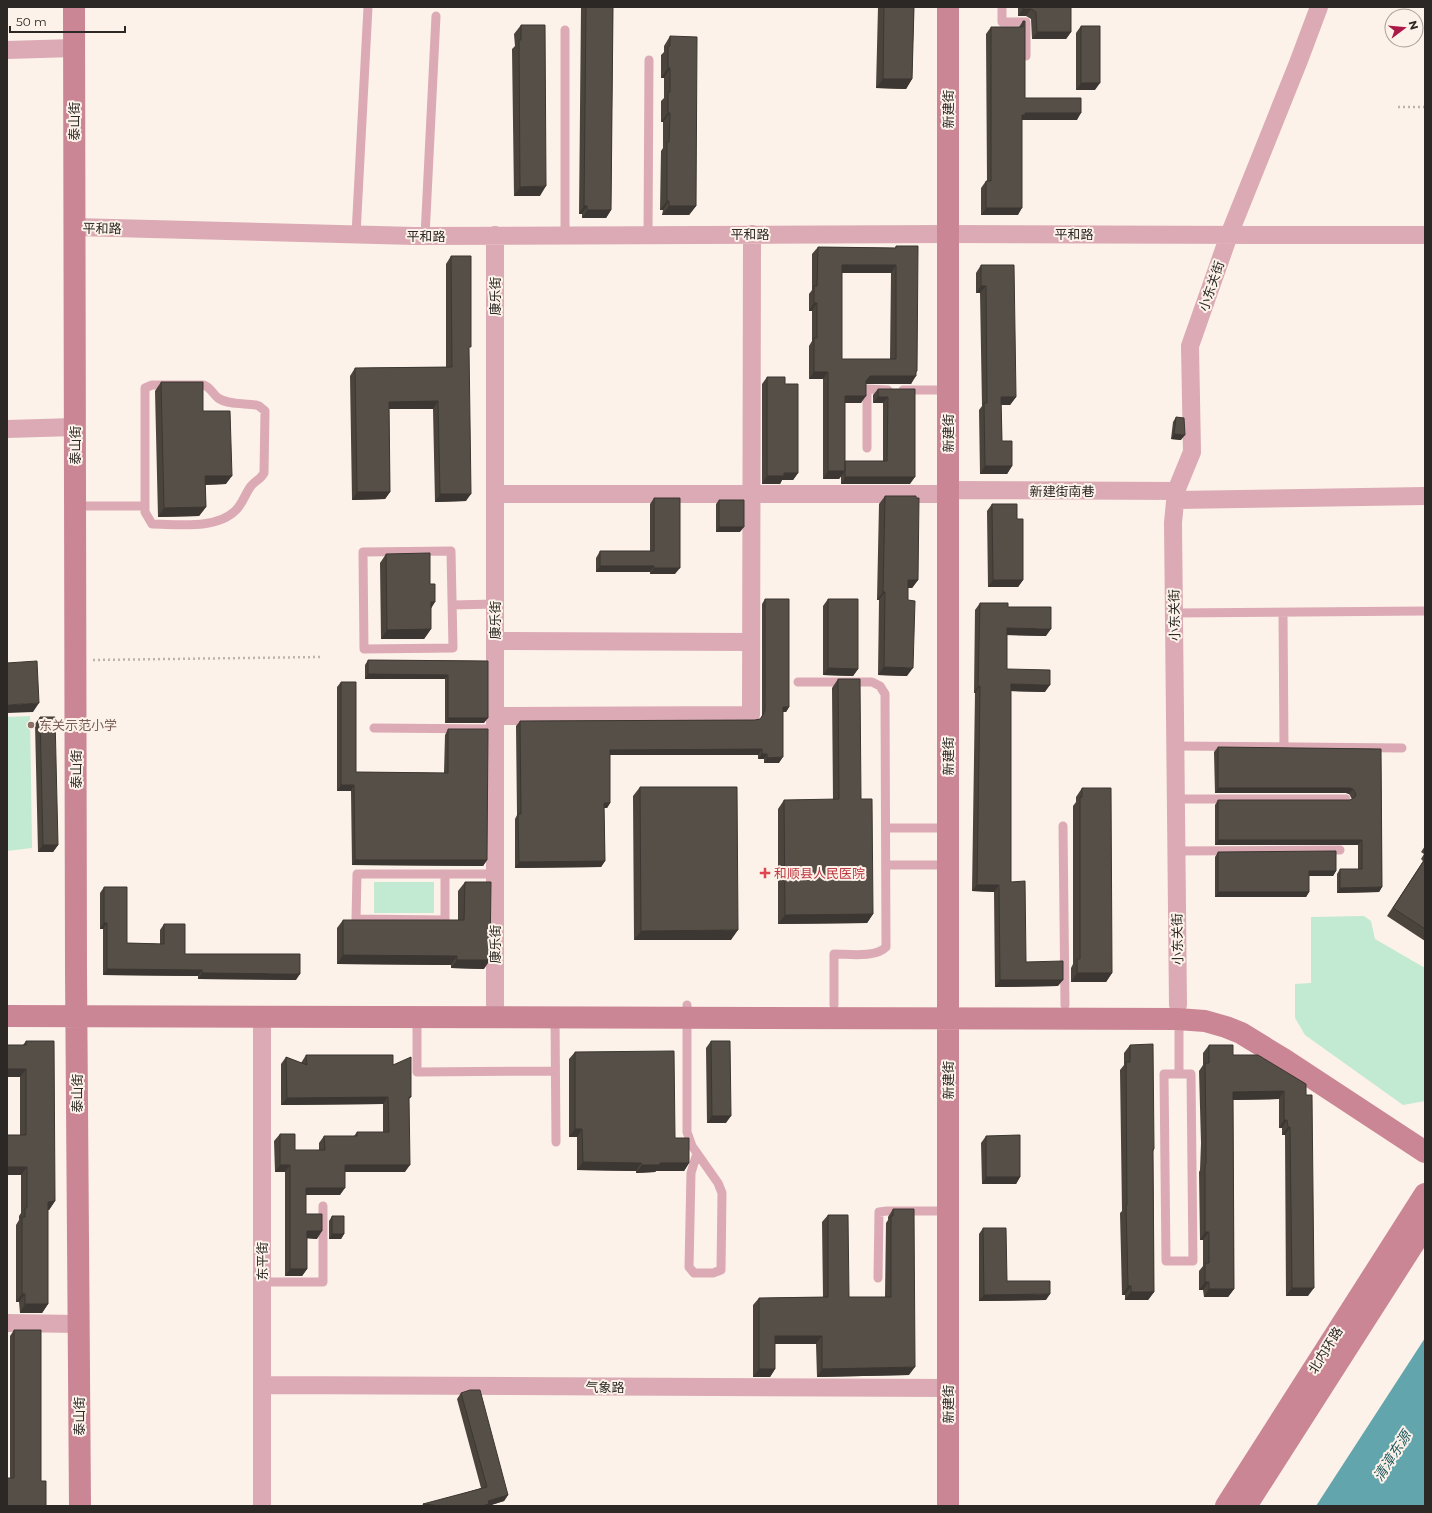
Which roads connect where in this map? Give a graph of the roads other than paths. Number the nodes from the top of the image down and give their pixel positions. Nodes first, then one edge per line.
1 (74, 7) edge
2 (368, 7) edge
3 (948, 7) edge
4 (1002, 7) edge
5 (1319, 7) edge
6 (436, 16) dead end
7 (565, 30) dead end
8 (74, 48) junction
9 (7, 50) edge
10 (1026, 56) edge
11 (649, 60) dead end
12 (75, 227) junction
13 (356, 234) junction
14 (752, 234) junction
15 (948, 234) junction
16 (565, 235) junction
17 (648, 235) junction
18 (1229, 235) junction
19 (1425, 235) edge
20 (425, 236) junction
21 (495, 236) junction
22 (948, 390) junction
23 (75, 427) junction
24 (7, 429) edge
25 (867, 448) dead end
26 (948, 492) junction
27 (495, 494) junction
28 (751, 494) junction
29 (1176, 496) junction
30 (1425, 496) edge
31 (75, 506) junction
32 (145, 506) junction
33 (495, 604) junction
34 (452, 605) junction
35 (1425, 611) edge
36 (1283, 612) junction
37 (1174, 613) junction
38 (495, 641) junction
39 (751, 642) junction
40 (798, 682) dead end
41 (495, 722) junction
42 (374, 728) dead end
43 (1175, 746) junction
44 (1284, 747) junction
45 (1402, 748) dead end
46 (1346, 799) edge
47 (1176, 800) junction
48 (1063, 826) dead end
49 (886, 828) junction
50 (948, 828) junction
51 (1176, 850) junction
52 (1340, 850) dead end
53 (886, 865) junction
54 (948, 865) junction
55 (445, 874) junction
56 (495, 874) junction
57 (7, 1004) edge
58 (495, 1004) junction
59 (834, 1005) junction
60 (1065, 1005) junction
61 (76, 1010) junction
62 (687, 1011) junction
63 (948, 1011) junction
64 (1179, 1012) junction
65 (7, 1016) edge
66 (262, 1017) junction
67 (417, 1017) junction
68 (554, 1017) junction
69 (555, 1071) junction
70 (1179, 1074) junction
71 (1425, 1136) edge
72 (556, 1142) dead end
73 (1425, 1152) edge
74 (697, 1153) junction
75 (1425, 1194) edge
76 (323, 1206) dead end
77 (948, 1211) junction
78 (1425, 1226) edge
79 (878, 1278) dead end
80 (262, 1282) junction
81 (7, 1323) edge
82 (79, 1324) junction
83 (262, 1385) junction
84 (948, 1388) junction
85 (80, 1506) edge
86 (262, 1506) edge
87 (948, 1506) edge
88 (1226, 1506) edge
89 (1246, 1506) edge

1 - 8 main road, 泰山街
2 - 13 lane
3 - 15 main road, 新建街
4 - 10 lane
5 - 18 street, 小东关街
6 - 20 lane
7 - 16 lane
8 - 9 street
8 - 12 main road, 泰山街
11 - 17 lane
12 - 13 street, 平和路
12 - 23 main road, 泰山街
13 - 20 street, 平和路
14 - 15 street, 平和路
14 - 17 street, 平和路
14 - 28 street
15 - 18 street, 平和路
15 - 22 main road, 新建街
16 - 17 street, 平和路
16 - 21 street, 平和路
18 - 19 street, 平和路
18 - 29 street, 小东关街
20 - 21 street, 平和路
21 - 27 street, 康乐街
22 - 25 lane
22 - 26 main road, 新建街
23 - 24 street
23 - 31 main road, 泰山街
26 - 28 street, 新建街南巷
26 - 29 street, 新建街南巷
26 - 50 main road, 新建街
27 - 28 street, 新建街南巷
27 - 33 street, 康乐街
28 - 39 street
29 - 30 street, 新建街南巷
29 - 37 street, 小东关街
31 - 32 lane
31 - 61 main road, 泰山街
32 - 32 lane
33 - 34 lane
33 - 38 street, 康乐街
34 - 34 lane
35 - 36 lane
36 - 37 lane
36 - 44 lane
37 - 43 street, 小东关街
38 - 39 street
38 - 41 street, 康乐街
39 - 41 street
40 - 49 lane
41 - 42 lane
41 - 56 street, 康乐街
43 - 44 lane
43 - 47 street, 小东关街
44 - 45 lane
46 - 47 lane
47 - 51 street, 小东关街
48 - 60 lane
49 - 50 lane
49 - 53 lane
50 - 54 main road, 新建街
51 - 52 lane
51 - 64 street, 小东关街
53 - 54 lane
53 - 59 lane
54 - 63 main road, 新建街
55 - 55 lane
55 - 56 lane
56 - 58 street, 康乐街
57 - 61 main road
58 - 61 main road
58 - 62 main road
59 - 62 main road
59 - 63 main road
60 - 63 main road
60 - 64 main road
61 - 65 main road
61 - 66 main road
61 - 82 main road, 泰山街
62 - 63 main road
62 - 68 main road
62 - 74 lane
63 - 64 main road
63 - 77 main road, 新建街
64 - 70 lane
64 - 71 main road
64 - 73 main road
66 - 67 main road
66 - 80 street, 东平街
67 - 68 main road
67 - 69 lane
68 - 69 lane
69 - 72 lane
70 - 70 lane
74 - 74 lane
75 - 88 main road, 北内环路
76 - 80 lane
77 - 79 lane
77 - 84 main road, 新建街
78 - 89 main road, 北内环路
80 - 83 street, 东平街
81 - 82 street
82 - 85 main road, 泰山街
83 - 84 street, 气象路
83 - 86 street, 东平街
84 - 87 main road, 新建街

